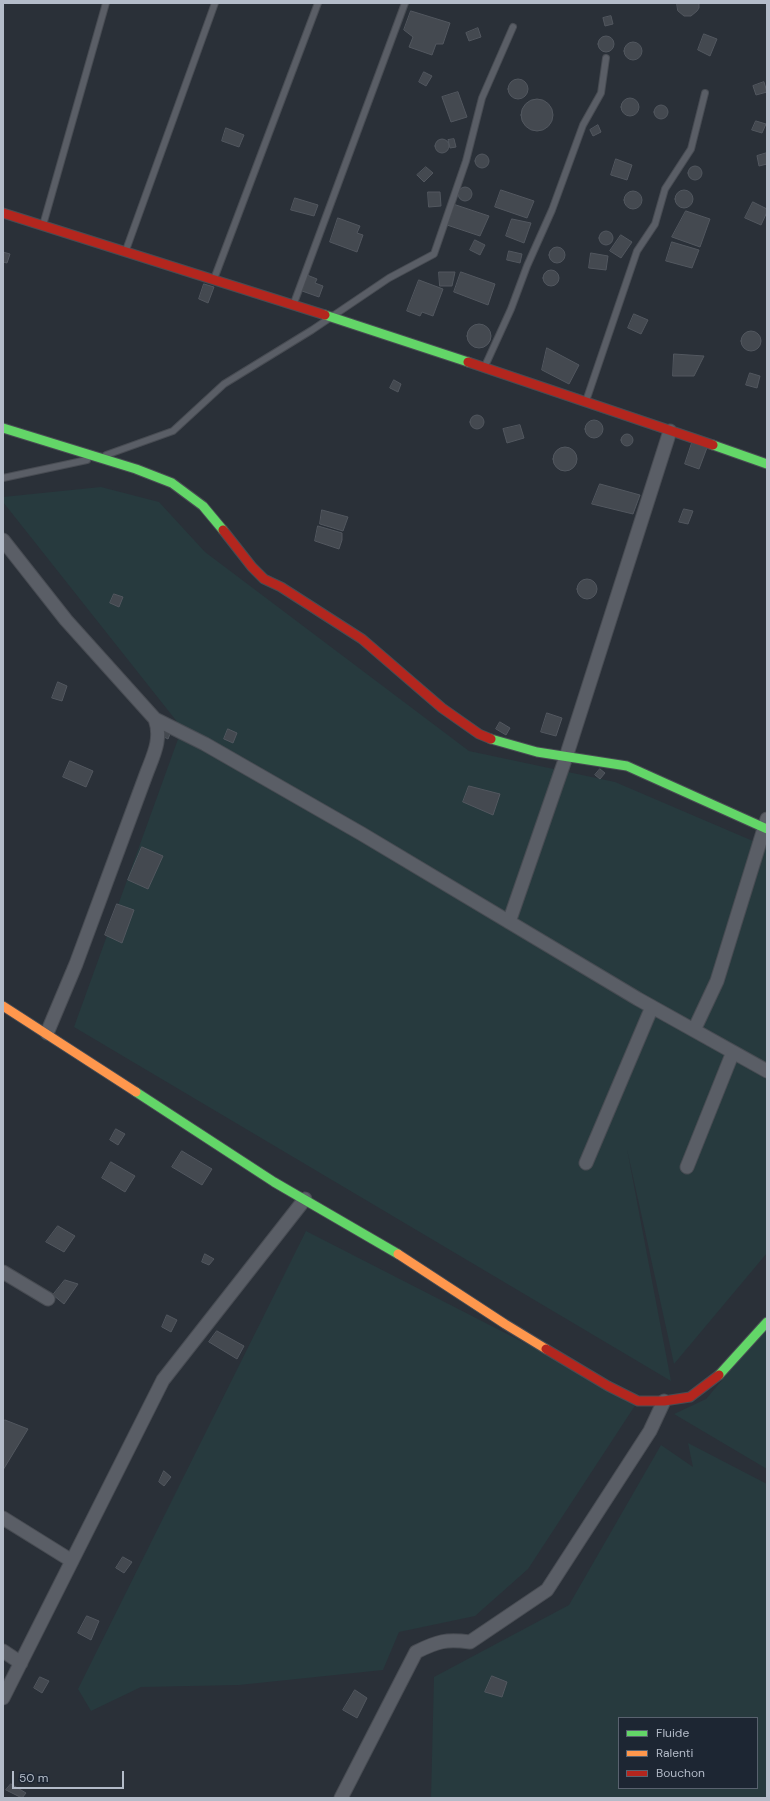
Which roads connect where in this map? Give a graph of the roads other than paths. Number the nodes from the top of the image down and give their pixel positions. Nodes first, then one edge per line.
1 (106, 3) edge
2 (214, 3) edge
3 (318, 3) edge
4 (405, 3) edge
5 (513, 27) dead end
6 (606, 58) dead end
7 (705, 93) dead end
8 (3, 213) edge
9 (43, 226) junction
10 (126, 252) junction
11 (213, 280) junction
12 (293, 305) junction
13 (331, 317) junction
14 (485, 368) junction
15 (586, 402) junction
16 (3, 428) edge
17 (670, 431) junction
18 (98, 457) junction
19 (767, 464) edge
20 (3, 478) edge
21 (3, 540) edge
22 (155, 719) junction
23 (566, 757) junction
24 (766, 825) edge
25 (509, 922) junction
26 (3, 1006) edge
27 (652, 1007) junction
28 (694, 1030) junction
29 (47, 1033) junction
30 (733, 1052) junction
31 (767, 1070) edge
32 (586, 1163) dead end
33 (687, 1167) dead end
34 (305, 1200) junction
35 (3, 1272) edge
36 (48, 1299) dead end
37 (767, 1322) edge
38 (664, 1401) junction
39 (3, 1518) edge
40 (72, 1561) junction
41 (3, 1651) edge
42 (21, 1663) junction
43 (3, 1698) edge
44 (341, 1798) edge

1 - 9 lane
2 - 10 lane
3 - 11 lane
4 - 12 lane
5 - 13 lane
6 - 14 lane
7 - 15 lane
8 - 9 street
9 - 10 street
10 - 11 street
11 - 12 street
12 - 13 street
13 - 14 street
13 - 18 lane
14 - 15 street
15 - 17 street
16 - 18 street
17 - 19 street
17 - 23 street
18 - 20 lane
18 - 23 street
21 - 22 street
22 - 25 street
22 - 29 street
23 - 24 street
23 - 25 street
24 - 28 street
25 - 27 street
26 - 29 street
27 - 28 street
27 - 32 street
28 - 30 street
29 - 34 street
30 - 31 street
30 - 33 street
34 - 38 street
34 - 40 street
35 - 36 street
37 - 38 street
38 - 44 street
39 - 40 street
40 - 42 street
41 - 42 street
42 - 43 street

